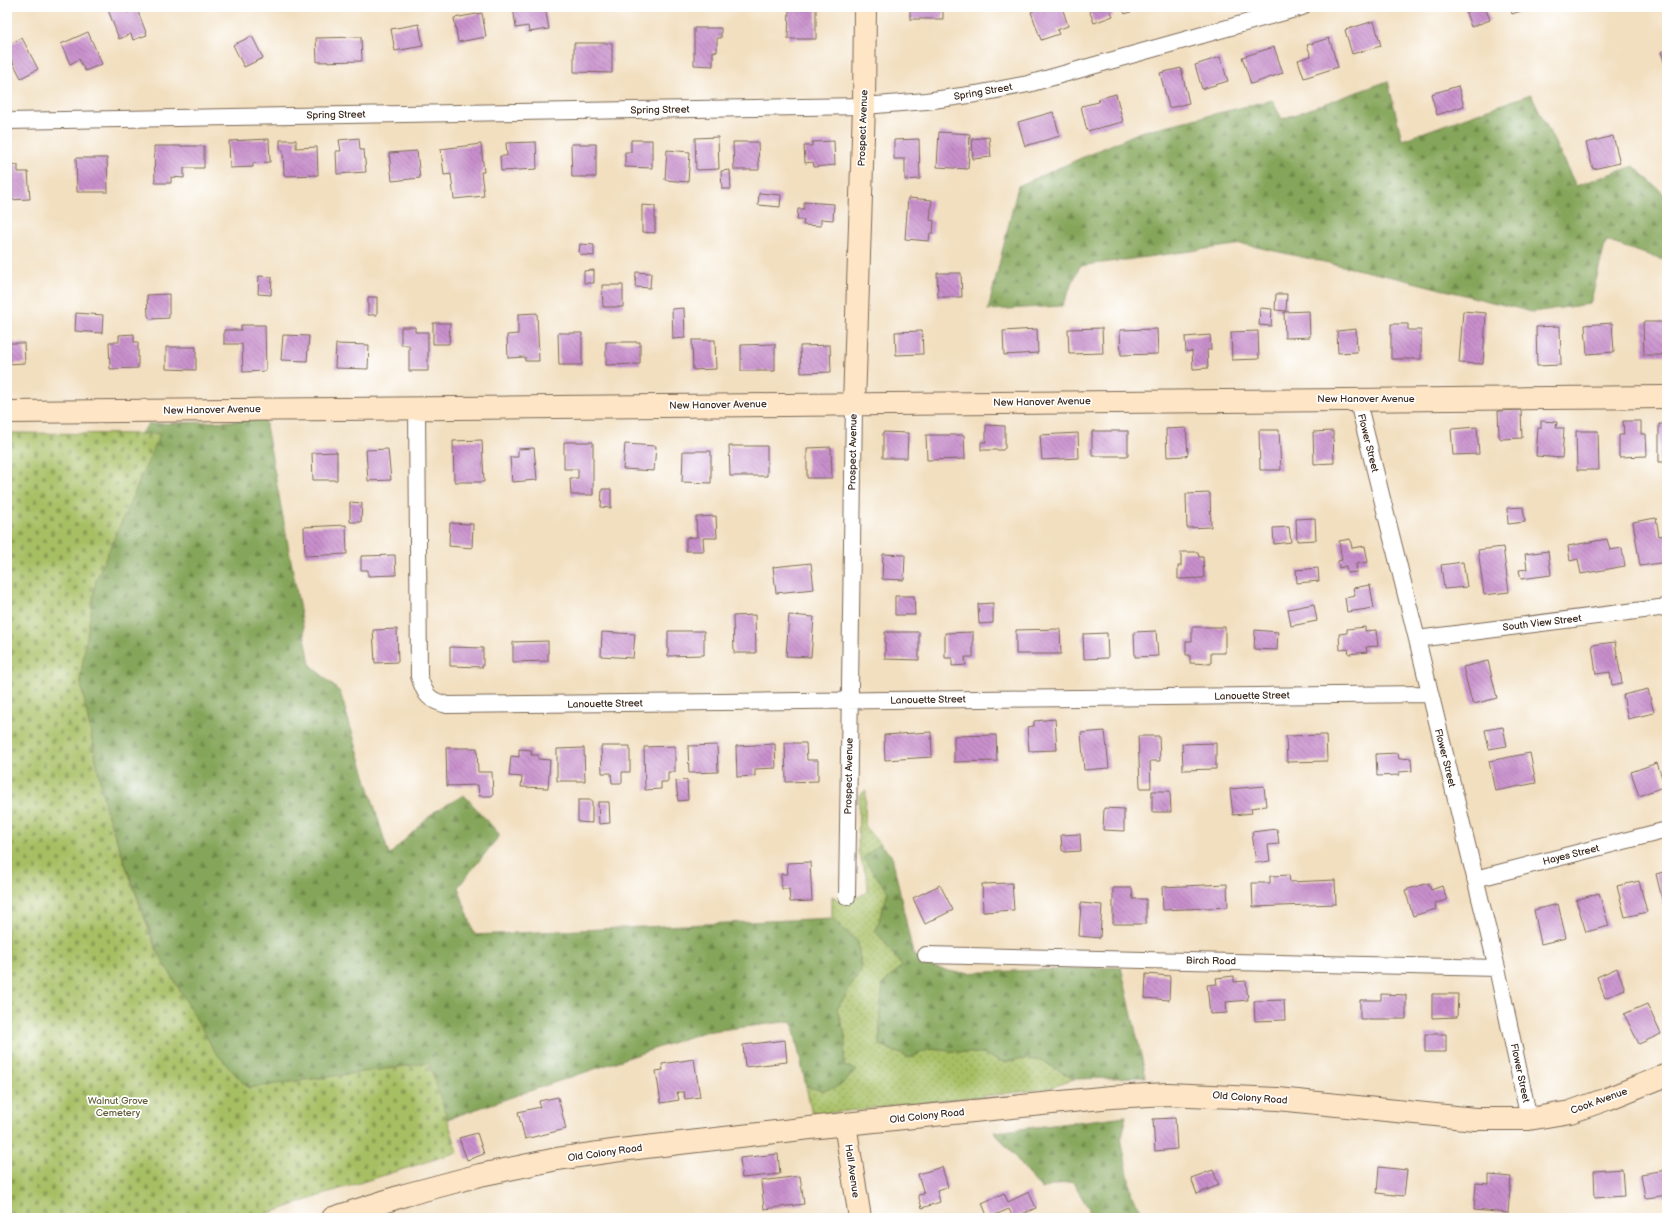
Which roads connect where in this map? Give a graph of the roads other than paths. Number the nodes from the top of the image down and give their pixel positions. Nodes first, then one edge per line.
1 (865, 7) edge
2 (1302, 7) edge
3 (864, 106) junction
4 (7, 121) edge
5 (1667, 396) edge
6 (1357, 398) junction
7 (854, 404) junction
8 (416, 408) junction
9 (7, 412) edge
10 (1667, 607) edge
11 (1417, 639) junction
12 (1430, 694) junction
13 (849, 701) junction
14 (1667, 830) edge
15 (1475, 879) junction
16 (847, 897) dead end
17 (926, 955) dead end
18 (1496, 968) junction
19 (1663, 1081) edge
20 (1529, 1119) junction
21 (845, 1124) junction
22 (333, 1218) edge
23 (860, 1218) edge

1 - 3 main road, Prospect Avenue
2 - 3 street, Spring Street
3 - 4 street, Spring Street
3 - 7 main road, Prospect Avenue
5 - 6 main road, New Hanover Avenue
6 - 7 main road, New Hanover Avenue
6 - 11 street, Flower Street
7 - 8 main road, New Hanover Avenue
7 - 13 street, Prospect Avenue
8 - 9 main road, New Hanover Avenue
8 - 13 street, Lanouette Street
10 - 11 street, South View Street
11 - 12 street, Flower Street
12 - 13 street, Lanouette Street
12 - 15 street, Flower Street
13 - 16 street, Prospect Avenue
14 - 15 street, Hayes Street
15 - 18 street, Flower Street
17 - 18 street, Birch Road
18 - 20 street, Flower Street
19 - 20 main road, Cook Avenue
20 - 21 main road, Old Colony Road
21 - 22 main road, Old Colony Road
21 - 23 main road, Hall Avenue

